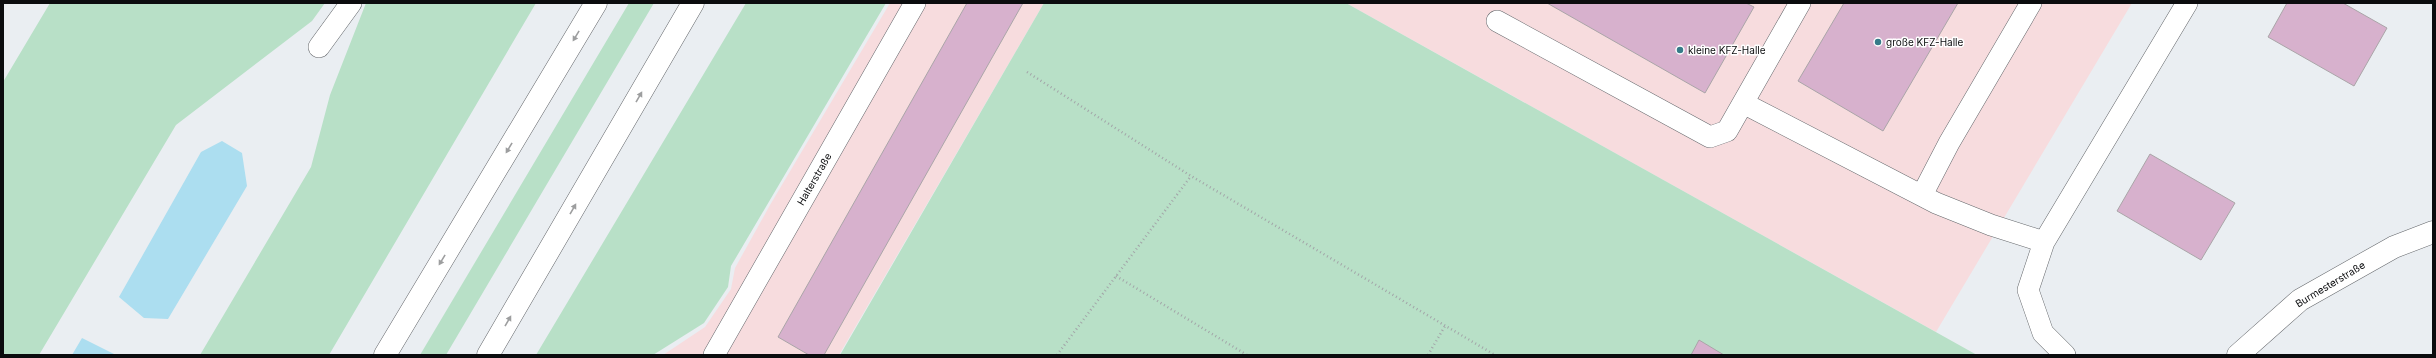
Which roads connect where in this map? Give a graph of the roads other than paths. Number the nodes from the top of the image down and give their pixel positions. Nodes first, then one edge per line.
1 (351, 3) edge
2 (596, 3) edge
3 (694, 3) edge
4 (915, 3) edge
5 (1800, 3) edge
6 (2031, 3) edge
7 (2187, 3) edge
8 (1497, 21) dead end
9 (319, 48) dead end
10 (1743, 103) junction
11 (1922, 195) junction
12 (2433, 232) edge
13 (2044, 242) junction
14 (385, 355) edge
15 (488, 355) edge
16 (714, 355) edge
17 (2065, 355) edge
18 (2238, 355) edge

1 - 9 lane
2 -> 14 main road
15 -> 3 main road
4 - 16 lane, Halterstraße
5 - 10 lane
6 - 11 lane
7 - 13 lane
8 - 10 lane
10 - 11 lane
11 - 13 lane
12 - 18 main road, Burmesterstraße
13 - 17 lane

